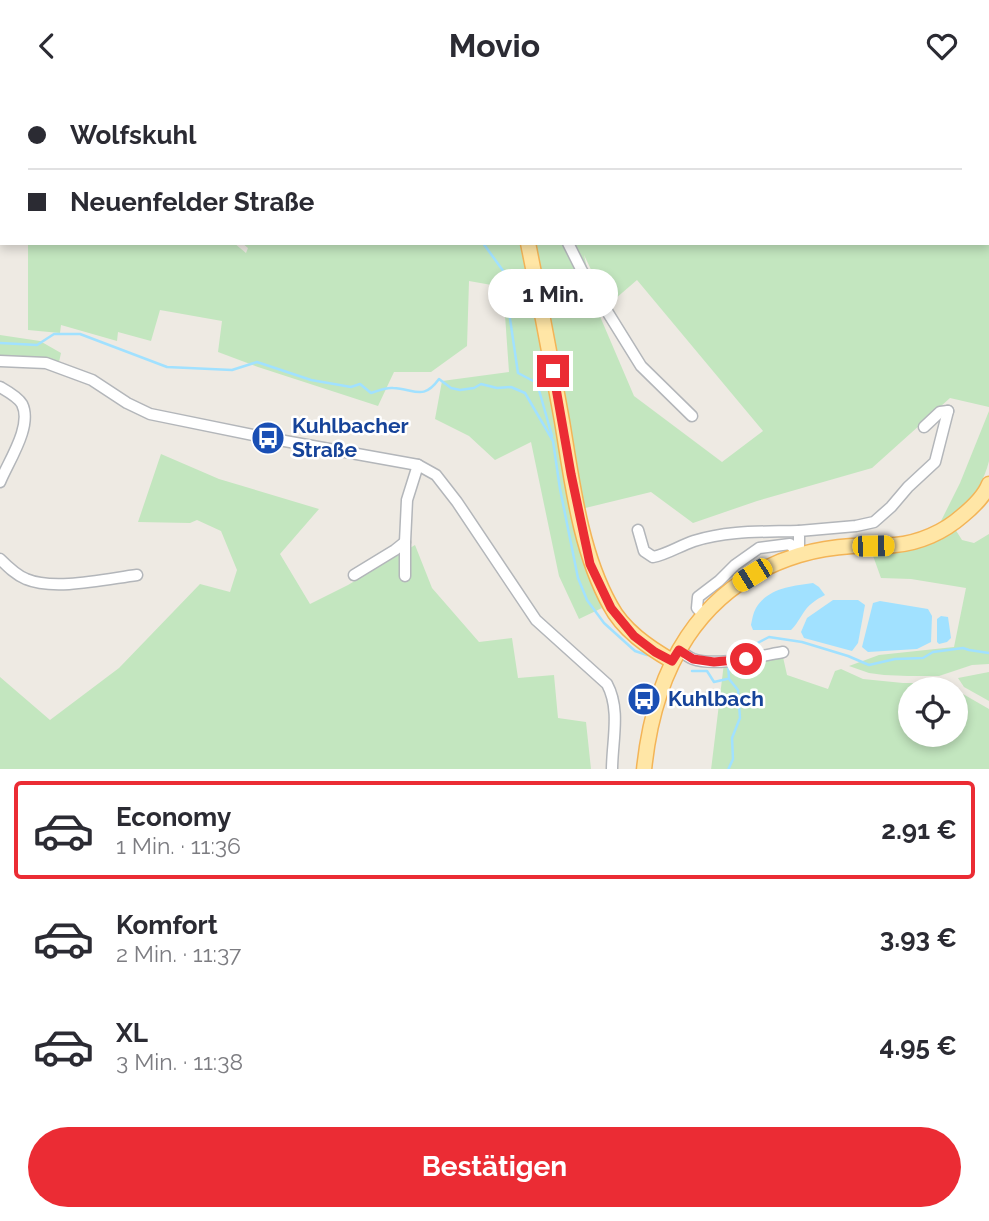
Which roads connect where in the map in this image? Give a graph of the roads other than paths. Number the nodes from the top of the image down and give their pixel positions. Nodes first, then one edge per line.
1 (528, 245) edge
2 (569, 245) edge
3 (0, 361) edge
4 (0, 387) edge
5 (692, 416) dead end
6 (924, 427) dead end
7 (4, 463) edge
8 (418, 465) junction
9 (0, 482) edge
10 (989, 484) edge
11 (638, 530) dead end
12 (799, 531) junction
13 (405, 542) junction
14 (799, 555) junction
15 (0, 559) edge
16 (137, 575) dead end
17 (354, 575) dead end
18 (405, 576) dead end
19 (704, 615) junction
20 (783, 652) dead end
21 (675, 656) junction
22 (612, 769) edge
23 (644, 769) edge

1 - 21 main road
2 - 5 street
3 - 8 street
4 - 7 street
6 - 12 street
7 - 9 street
8 - 13 street
8 - 22 street
10 - 14 main road
11 - 12 street
12 - 14 street
13 - 17 street
13 - 18 street
14 - 19 main road
14 - 19 street
15 - 16 street
19 - 21 main road
20 - 21 street
21 - 23 main road

